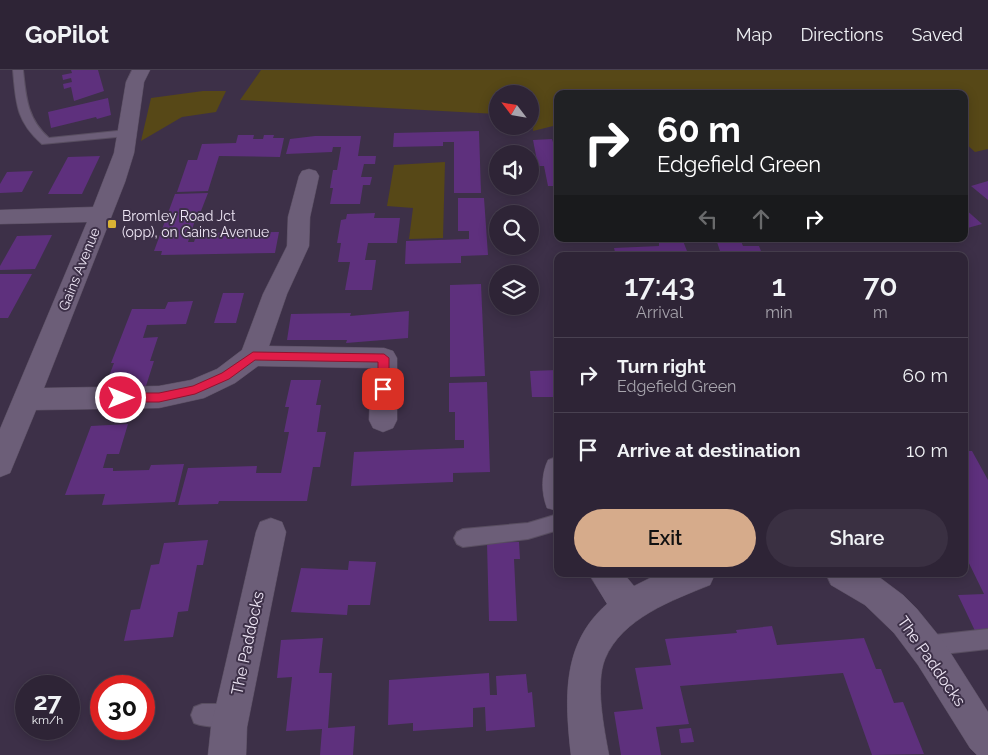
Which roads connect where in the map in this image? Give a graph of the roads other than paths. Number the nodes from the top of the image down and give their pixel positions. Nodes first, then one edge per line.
1 (18, 70) edge
2 (141, 70) edge
3 (127, 133) junction
4 (309, 176) dead end
5 (101, 214) junction
6 (0, 217) edge
7 (253, 356) junction
8 (27, 398) junction
9 (383, 420) dead end
10 (0, 464) edge
11 (554, 523) edge
12 (271, 532) dead end
13 (463, 538) dead end
14 (606, 577) edge
15 (693, 577) edge
16 (850, 577) edge
17 (628, 607) junction
18 (988, 639) edge
19 (925, 646) junction
20 (988, 741) edge
21 (226, 755) edge
22 (590, 755) edge

1 - 3 lane
2 - 3 street, Gains Avenue
3 - 5 street, Gains Avenue
4 - 7 street
5 - 6 street
5 - 8 street, Gains Avenue
7 - 8 street
7 - 9 street
8 - 10 street, Gains Avenue
11 - 13 lane
12 - 21 street, The Paddocks
14 - 17 street
15 - 17 street
16 - 19 street, The Paddocks
17 - 22 street
18 - 19 lane
19 - 20 street, The Paddocks

